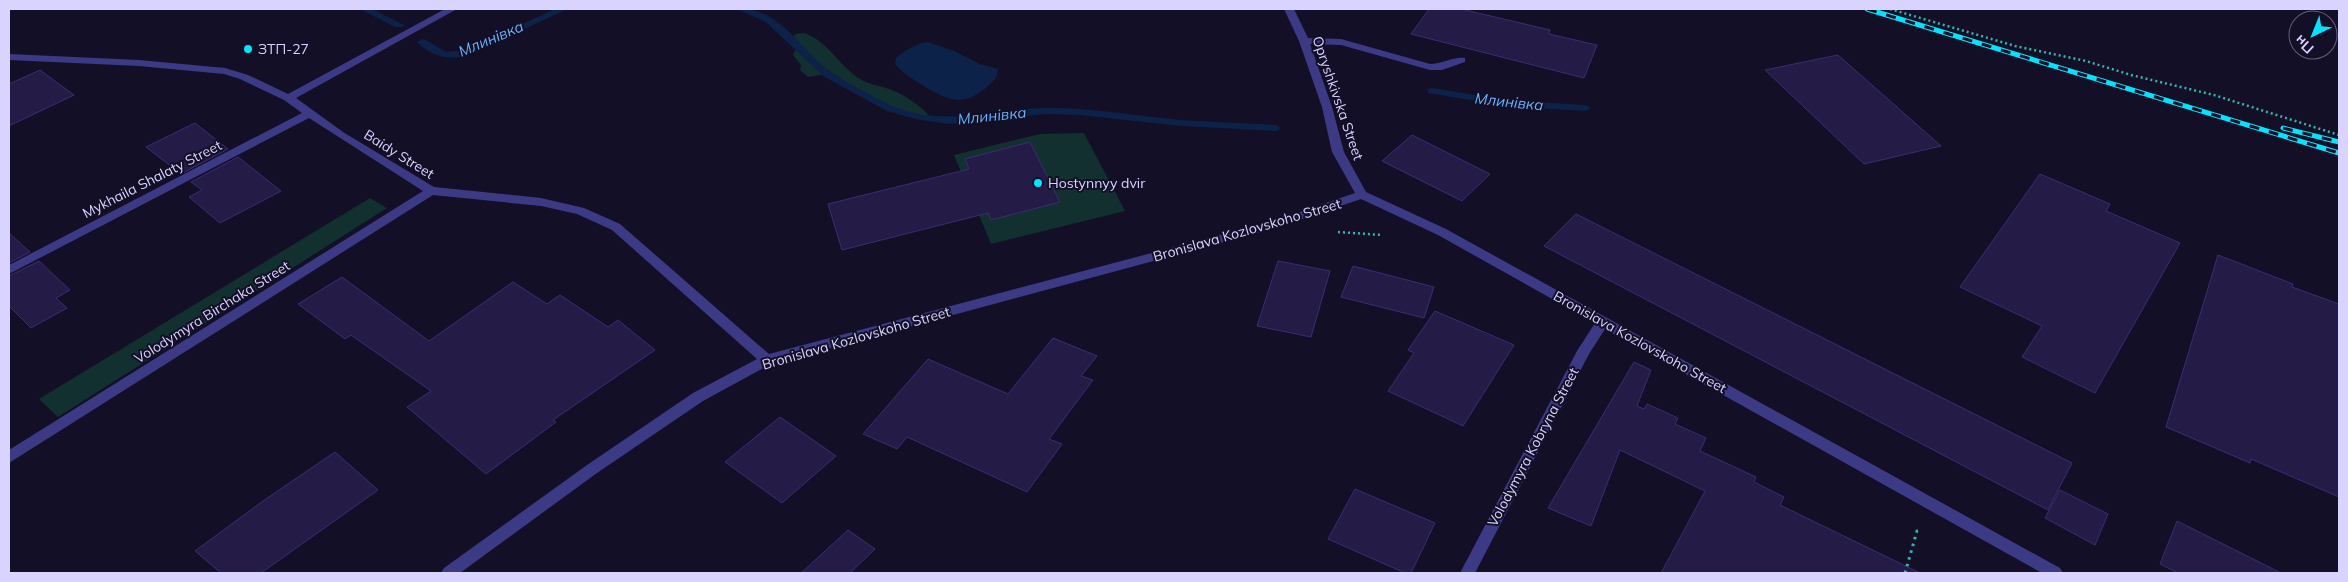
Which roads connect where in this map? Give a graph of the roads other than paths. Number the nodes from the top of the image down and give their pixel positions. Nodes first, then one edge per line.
1 (452, 9) edge
2 (1290, 9) edge
3 (1304, 41) junction
4 (9, 57) edge
5 (1461, 60) dead end
6 (288, 98) junction
7 (309, 114) junction
8 (431, 191) junction
9 (1362, 195) junction
10 (9, 270) edge
11 (1603, 322) junction
12 (768, 360) junction
13 (9, 457) edge
14 (449, 573) edge
15 (1467, 573) edge
16 (2055, 573) edge

1 - 6 street
2 - 3 street, Opryshkivska Street
3 - 5 street
3 - 9 street, Opryshkivska Street
4 - 6 street, Baidy Street
6 - 7 street, Baidy Street
7 - 8 street, Baidy Street
7 - 10 street, Mykhaila Shalaty Street
8 - 12 street, Baidy Street
8 - 13 street, Volodymyra Birchaka Street
9 - 11 street, Bronislava Kozlovskoho Street
9 - 12 street, Bronislava Kozlovskoho Street
11 - 15 street, Volodymyra Kobryna Street
11 - 16 street, Bronislava Kozlovskoho Street
12 - 14 street, Bronislava Kozlovskoho Street

